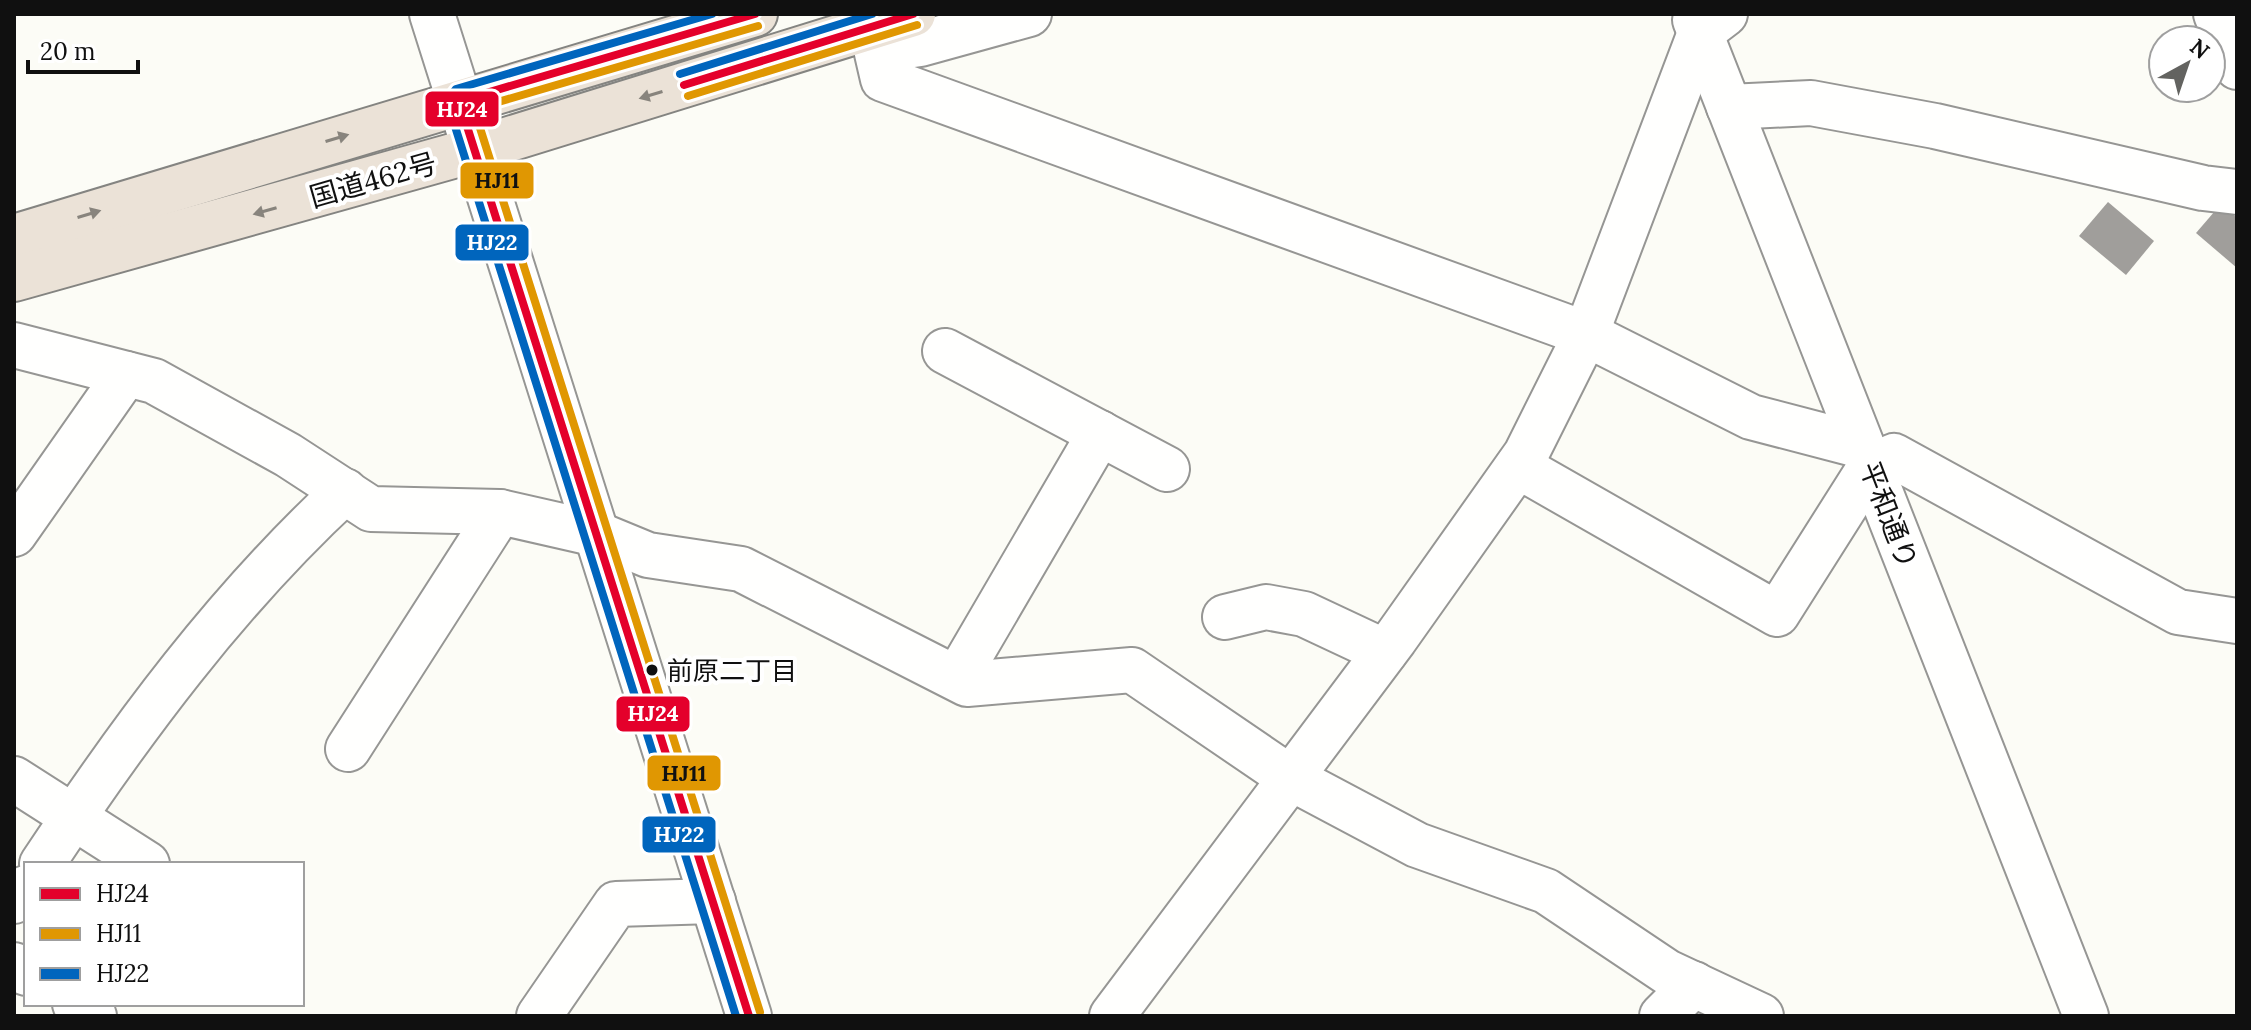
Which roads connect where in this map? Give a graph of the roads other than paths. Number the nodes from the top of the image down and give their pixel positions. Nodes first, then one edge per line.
1 (432, 14) edge
2 (755, 14) edge
3 (913, 14) edge
4 (1029, 14) edge
5 (2216, 14) edge
6 (1706, 20) edge
7 (878, 52) junction
8 (2237, 67) edge
9 (459, 101) junction
10 (1729, 107) junction
11 (474, 150) junction
12 (2237, 192) edge
13 (14, 237) edge
14 (14, 279) edge
15 (1586, 334) junction
16 (14, 345) edge
17 (945, 351) dead end
18 (126, 374) junction
19 (1100, 433) junction
20 (1866, 456) junction
21 (1518, 466) junction
22 (1167, 469) dead end
23 (345, 491) junction
24 (500, 512) junction
25 (14, 534) edge
26 (597, 534) junction
27 (1225, 617) dead end
28 (2237, 621) edge
29 (1385, 652) junction
30 (957, 678) junction
31 (348, 749) dead end
32 (1289, 777) junction
33 (14, 779) edge
34 (73, 818) junction
35 (43, 862) edge
36 (144, 862) edge
37 (713, 901) junction
38 (1694, 984) junction
39 (539, 1016) edge
40 (749, 1016) edge
41 (1112, 1016) edge
42 (1662, 1016) edge
43 (1761, 1016) edge
44 (2086, 1016) edge

1 - 9 street
2 - 9 highway, 国道462号
3 - 7 highway, 国道462号
4 - 7 street
5 - 8 street
6 - 10 street, 平和通り
6 - 15 street
7 -> 11 highway, 国道462号
7 - 15 street
9 - 11 street
13 -> 9 highway, 国道462号
10 - 12 street
10 - 20 street, 平和通り
11 -> 14 highway, 国道462号
11 - 26 street
15 - 20 street
15 - 21 street
16 - 18 street
17 - 19 street
18 - 23 street
18 - 25 street
19 - 22 street
19 - 30 street
20 - 21 street
20 - 28 street
20 - 44 street, 平和通り
21 - 29 street
23 - 24 street
23 - 34 street
24 - 26 street
24 - 31 street
26 - 30 street
26 - 37 street
27 - 29 street
29 - 32 street
30 - 32 street
32 - 38 street
32 - 41 street
33 - 34 street
34 - 35 street
34 - 36 street
37 - 39 street
37 - 40 street
38 - 42 street
38 - 43 street

